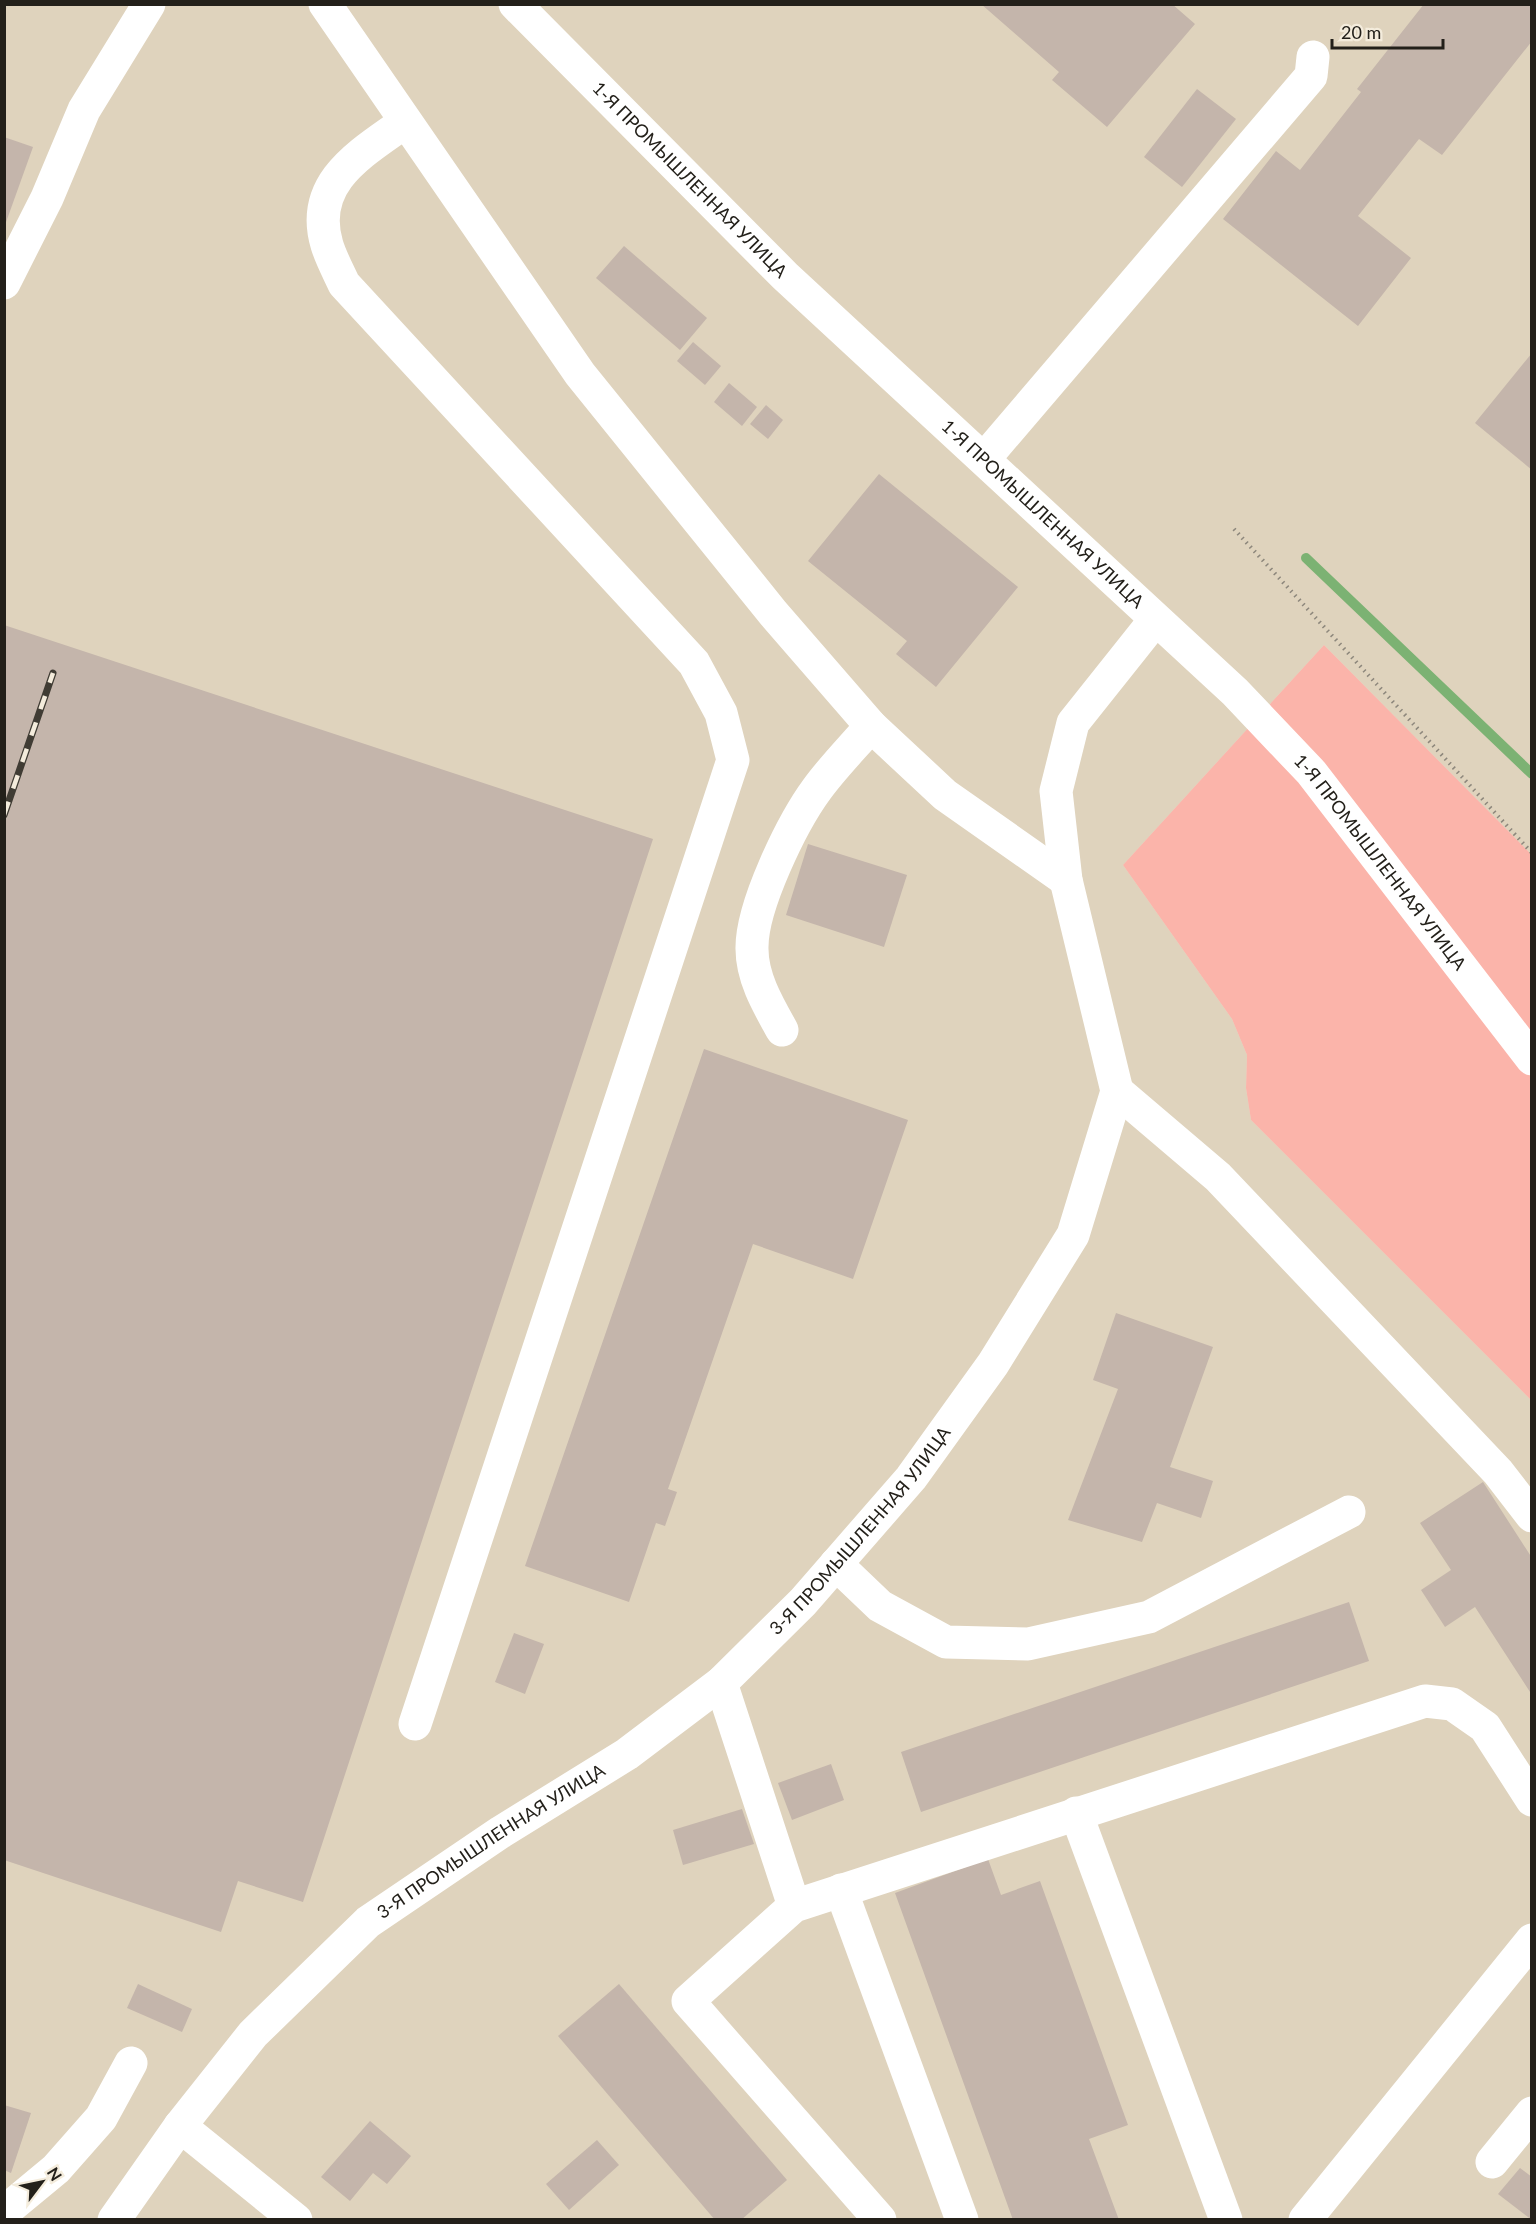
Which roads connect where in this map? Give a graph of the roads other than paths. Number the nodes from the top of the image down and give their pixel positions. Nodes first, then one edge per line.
1 (148, 4) edge
2 (325, 4) edge
3 (515, 4) edge
4 (1313, 57) dead end
5 (405, 122) junction
6 (4, 283) edge
7 (984, 459) junction
8 (1155, 620) junction
9 (871, 726) junction
10 (1066, 880) junction
11 (782, 1030) dead end
12 (1532, 1059) edge
13 (1117, 1091) junction
14 (1349, 1512) dead end
15 (1532, 1516) edge
16 (836, 1564) junction
17 (722, 1683) junction
18 (415, 1724) dead end
19 (1532, 1800) edge
20 (1076, 1813) junction
21 (841, 1890) junction
22 (795, 1906) junction
23 (1532, 1940) edge
24 (130, 2063) dead end
25 (1532, 2114) edge
26 (180, 2126) junction
27 (1492, 2162) dead end
28 (4, 2212) edge
29 (114, 2220) edge
30 (296, 2220) edge
31 (880, 2220) edge
32 (962, 2220) edge
33 (1226, 2220) edge
34 (1305, 2220) edge

1 - 6 main road
2 - 5 main road
3 - 7 main road, 1-Я ПРОМЫШЛЕННАЯ УЛИЦА
4 - 7 main road
5 - 9 main road
5 - 18 main road
7 - 8 main road, 1-Я ПРОМЫШЛЕННАЯ УЛИЦА
8 - 10 main road
8 - 12 main road, 1-Я ПРОМЫШЛЕННАЯ УЛИЦА
9 - 10 main road
9 - 11 main road
10 - 13 main road
13 - 15 main road
13 - 16 main road, 3-Я ПРОМЫШЛЕННАЯ УЛИЦА
14 - 16 main road
16 - 17 main road, 3-Я ПРОМЫШЛЕННАЯ УЛИЦА
17 - 22 main road
17 - 26 main road, 3-Я ПРОМЫШЛЕННАЯ УЛИЦА
19 - 20 main road
20 - 21 main road
20 - 33 main road
21 - 22 main road
21 - 32 main road
22 - 31 main road
23 - 34 main road
24 - 28 main road
25 - 27 main road
26 - 29 main road, 3-Я ПРОМЫШЛЕННАЯ УЛИЦА
26 - 30 main road

